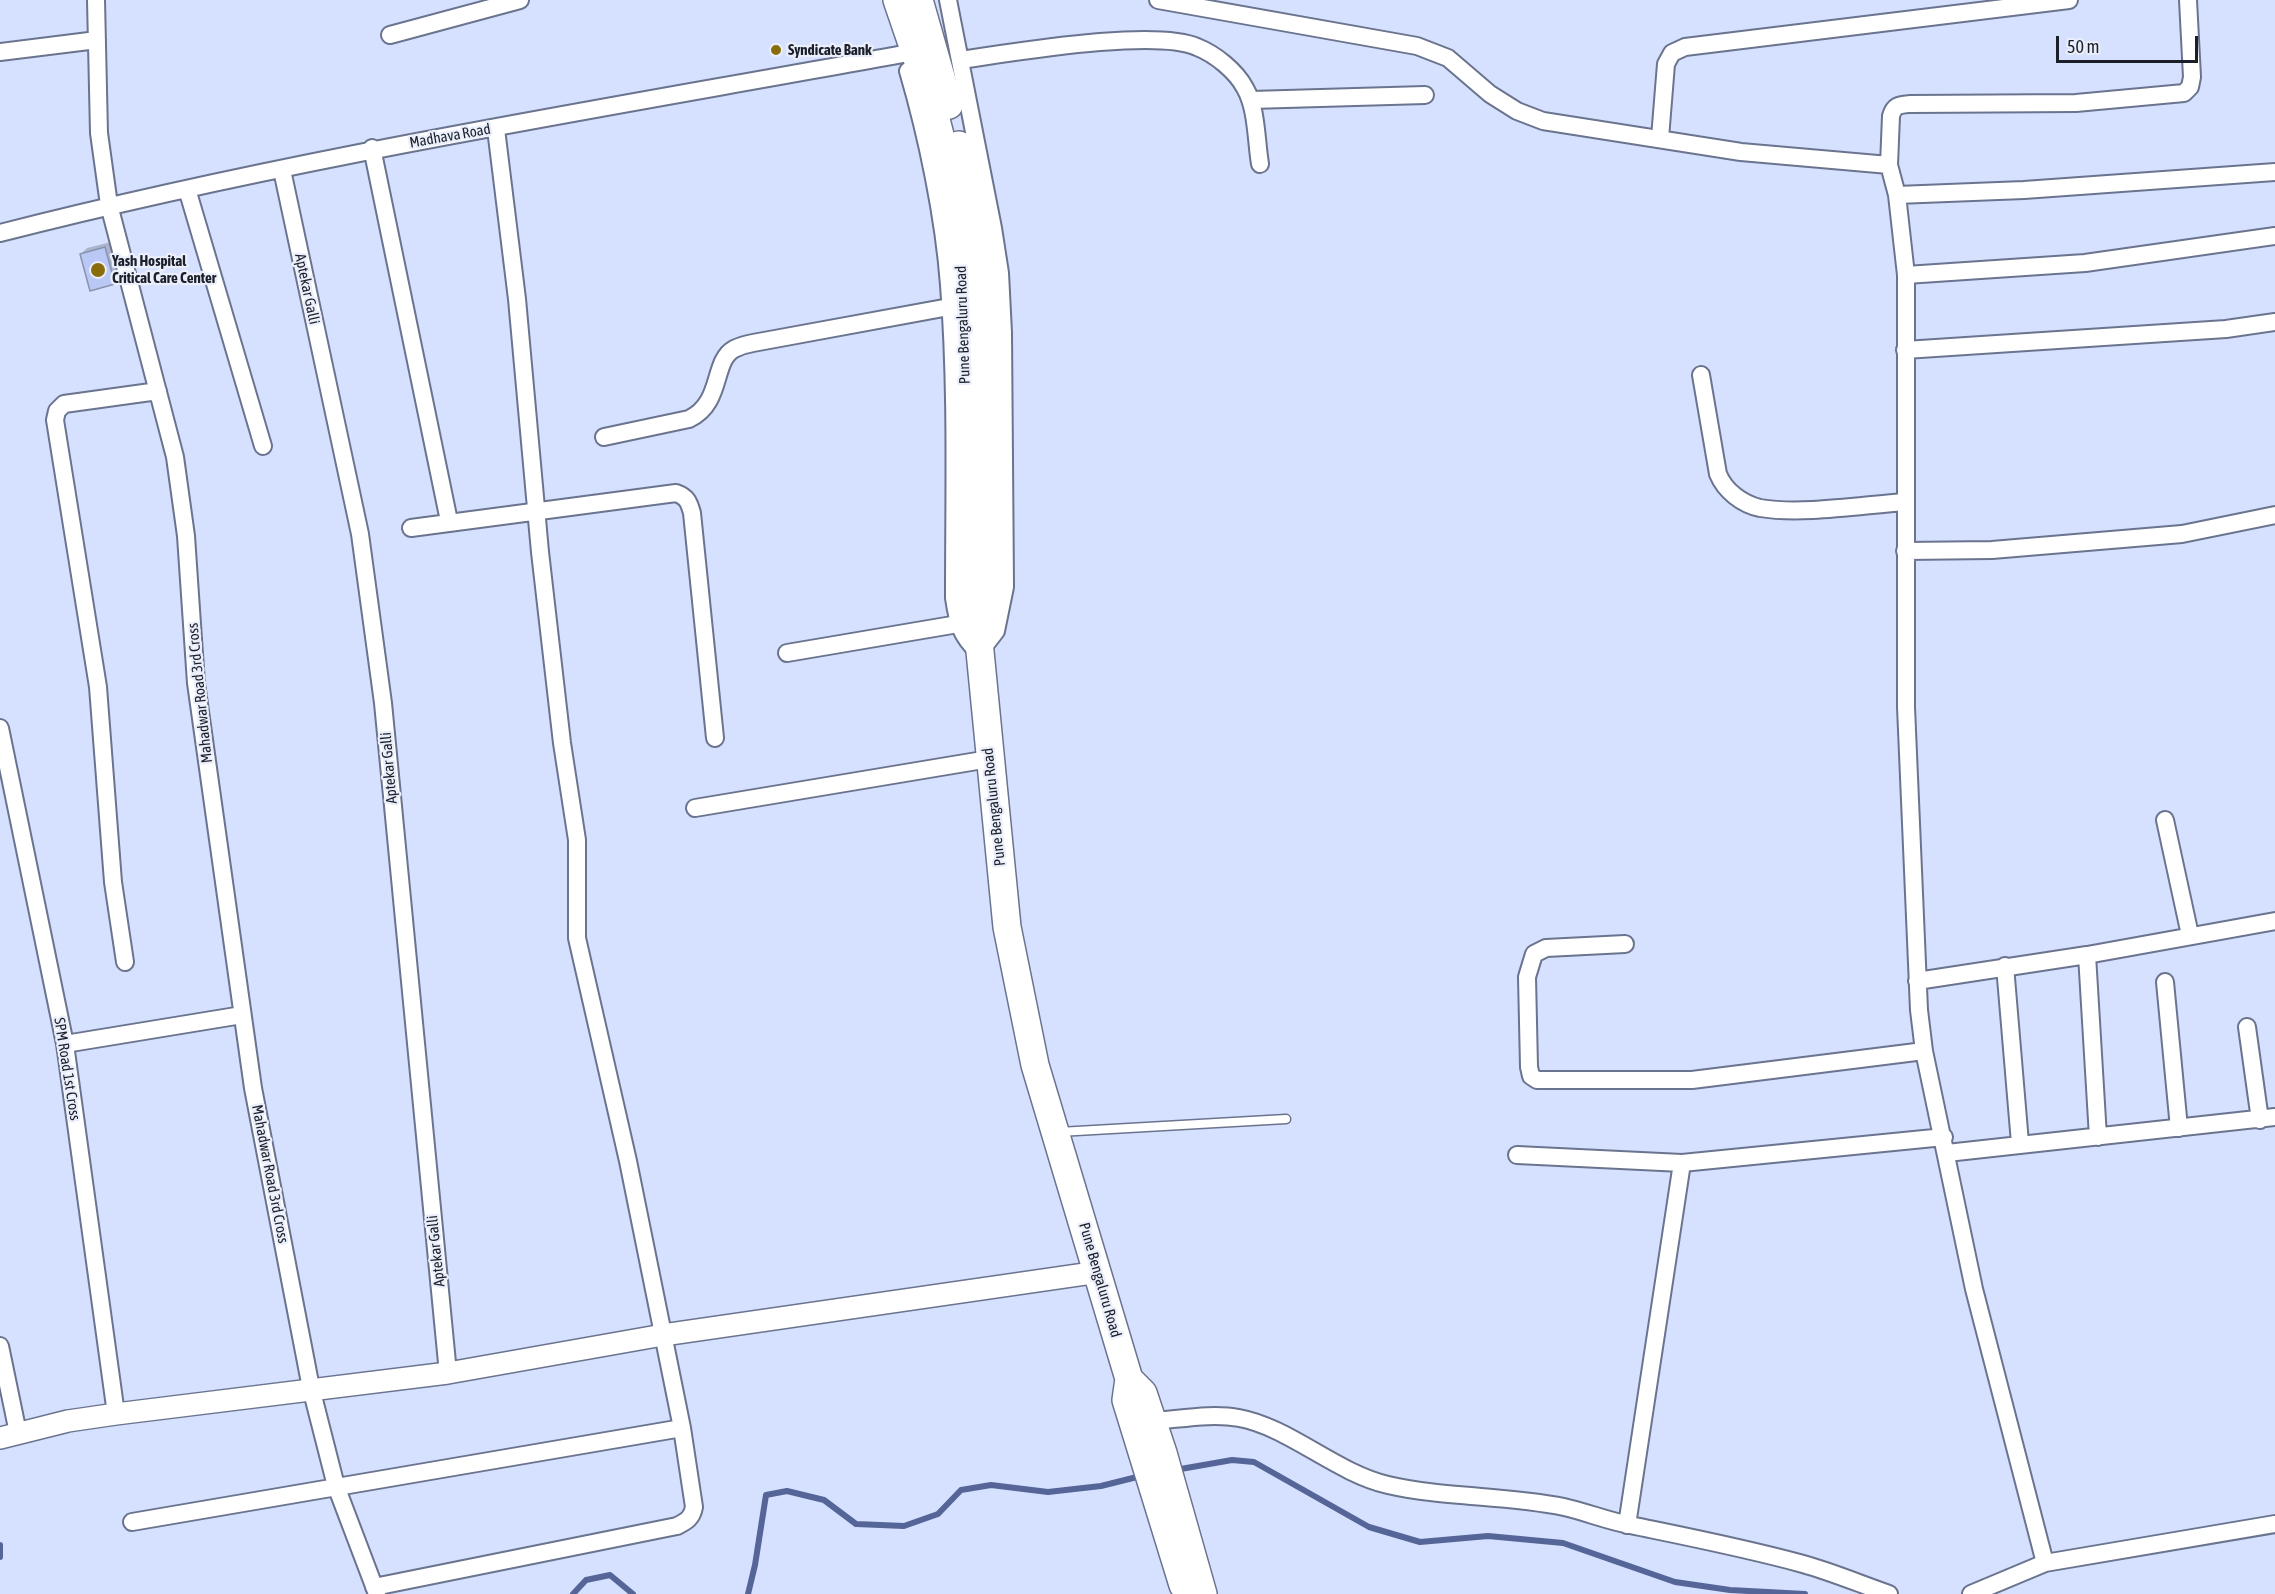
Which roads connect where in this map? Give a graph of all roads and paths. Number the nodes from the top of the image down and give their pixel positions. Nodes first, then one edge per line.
1 (96, 0) edge
2 (520, 0) edge
3 (885, 0) edge
4 (897, 0) edge
5 (919, 0) edge
6 (948, 0) edge
7 (1158, 0) edge
8 (2069, 0) edge
9 (2188, 0) edge
10 (390, 35) dead end
11 (97, 40) junction
12 (0, 52) edge
13 (903, 54) junction
14 (960, 60) junction
15 (1425, 95) dead end
16 (1251, 100) junction
17 (496, 129) junction
18 (1660, 138) junction
19 (372, 148) junction
20 (1260, 164) dead end
21 (1888, 165) junction
22 (282, 170) junction
23 (2275, 172) edge
24 (187, 189) junction
25 (1897, 195) junction
26 (109, 205) junction
27 (0, 233) edge
28 (2275, 236) edge
29 (1906, 275) junction
30 (949, 307) junction
31 (2275, 322) edge
32 (1905, 350) junction
33 (1701, 375) dead end
34 (158, 391) junction
35 (604, 437) dead end
36 (263, 446) dead end
37 (1905, 502) junction
38 (537, 511) junction
39 (2275, 515) edge
40 (449, 521) junction
41 (411, 528) dead end
42 (1905, 551) junction
43 (972, 636) junction
44 (788, 653) dead end
45 (0, 728) edge
46 (715, 738) dead end
47 (989, 759) junction
48 (695, 808) dead end
49 (2165, 820) dead end
50 (2275, 921) edge
51 (2190, 935) junction
52 (1625, 944) dead end
53 (2087, 955) junction
54 (125, 962) dead end
55 (2005, 966) junction
56 (1917, 981) junction
57 (2164, 982) dead end
58 (242, 1015) junction
59 (2247, 1028) dead end
60 (65, 1044) junction
61 (1924, 1051) junction
62 (1286, 1119) dead end
63 (2267, 1119) edge
64 (2179, 1128) junction
65 (1056, 1133) junction
66 (2098, 1137) junction
67 (2020, 1143) junction
68 (1946, 1145) junction
69 (1517, 1155) dead end
70 (1682, 1162) junction
71 (1098, 1272) junction
72 (663, 1335) junction
73 (0, 1346) edge
74 (448, 1373) junction
75 (1129, 1379) junction
76 (311, 1388) junction
77 (116, 1414) junction
78 (1153, 1421) junction
79 (682, 1428) junction
80 (9, 1435) edge
81 (1153, 1453) junction
82 (336, 1486) junction
83 (1166, 1498) junction
84 (132, 1522) dead end
85 (2275, 1524) edge
86 (1627, 1525) junction
87 (2045, 1563) junction
88 (375, 1591) edge
89 (1186, 1594) edge
90 (1203, 1594) edge
91 (1889, 1594) edge
92 (1971, 1594) edge

1 - 11 street, Mahadwar Road 3rd Cross
2 - 10 street
3 - 13 street
4 - 43 main road, Pune Bengaluru Road
5 - 43 main road
6 - 14 street
7 - 18 street
8 - 18 street
9 - 21 street
11 - 12 street
11 - 26 street, Mahadwar Road 3rd Cross
13 - 17 street, Madhava Road
13 - 30 street
14 - 16 street
14 - 43 street
15 - 16 street
16 - 20 street
17 - 19 street, Madhava Road
17 - 38 street
18 - 21 street
19 - 22 street, Madhava Road
19 - 40 street
21 - 25 street
22 - 24 street, Madhava Road
22 - 74 street, Aptekar Galli
23 - 25 street
24 - 26 street, Madhava Road
24 - 36 street
25 - 29 street
26 - 27 street, Madhava Road
26 - 34 street, Mahadwar Road 3rd Cross
28 - 29 street
29 - 32 street
30 - 35 street
30 - 43 street
31 - 32 street
32 - 37 street
33 - 37 street
34 - 54 street
34 - 58 street, Mahadwar Road 3rd Cross
37 - 42 street
38 - 40 street
38 - 46 street
38 - 72 street
39 - 42 street
40 - 41 street
42 - 56 street
43 - 44 street
43 - 47 main road, Pune Bengaluru Road
45 - 60 street, SPM Road 1st Cross
47 - 48 street
47 - 65 main road, Pune Bengaluru Road
49 - 51 street
50 - 51 street
51 - 53 street
52 - 61 street
53 - 55 street
53 - 66 street
55 - 56 street
55 - 67 street
56 - 61 street
57 - 64 street
58 - 60 street
58 - 76 street, Mahadwar Road 3rd Cross
59 - 63 street
60 - 77 street, SPM Road 1st Cross
61 - 68 street
62 - 65 lane
63 - 64 street
64 - 66 street
65 - 71 main road, Pune Bengaluru Road
66 - 67 street
67 - 68 street
68 - 70 street
68 - 87 street
69 - 70 street
70 - 86 street
71 - 72 street
71 - 75 main road, Pune Bengaluru Road
72 - 74 street
72 - 79 street
73 - 80 street
74 - 76 street
75 - 78 main road, Pune Bengaluru Road
75 - 81 main road
76 - 77 street
76 - 82 street, Mahadwar Road 3rd Cross
77 - 80 street
78 - 81 main road, Pune Bengaluru Road
78 - 86 street
79 - 82 street
79 - 88 street
81 - 83 main road, Pune Bengaluru Road
82 - 84 street
82 - 88 street, Mahadwar Road 3rd Cross
83 - 89 main road
83 - 90 main road, Pune Bengaluru Road
85 - 87 street
86 - 91 street
87 - 92 street

